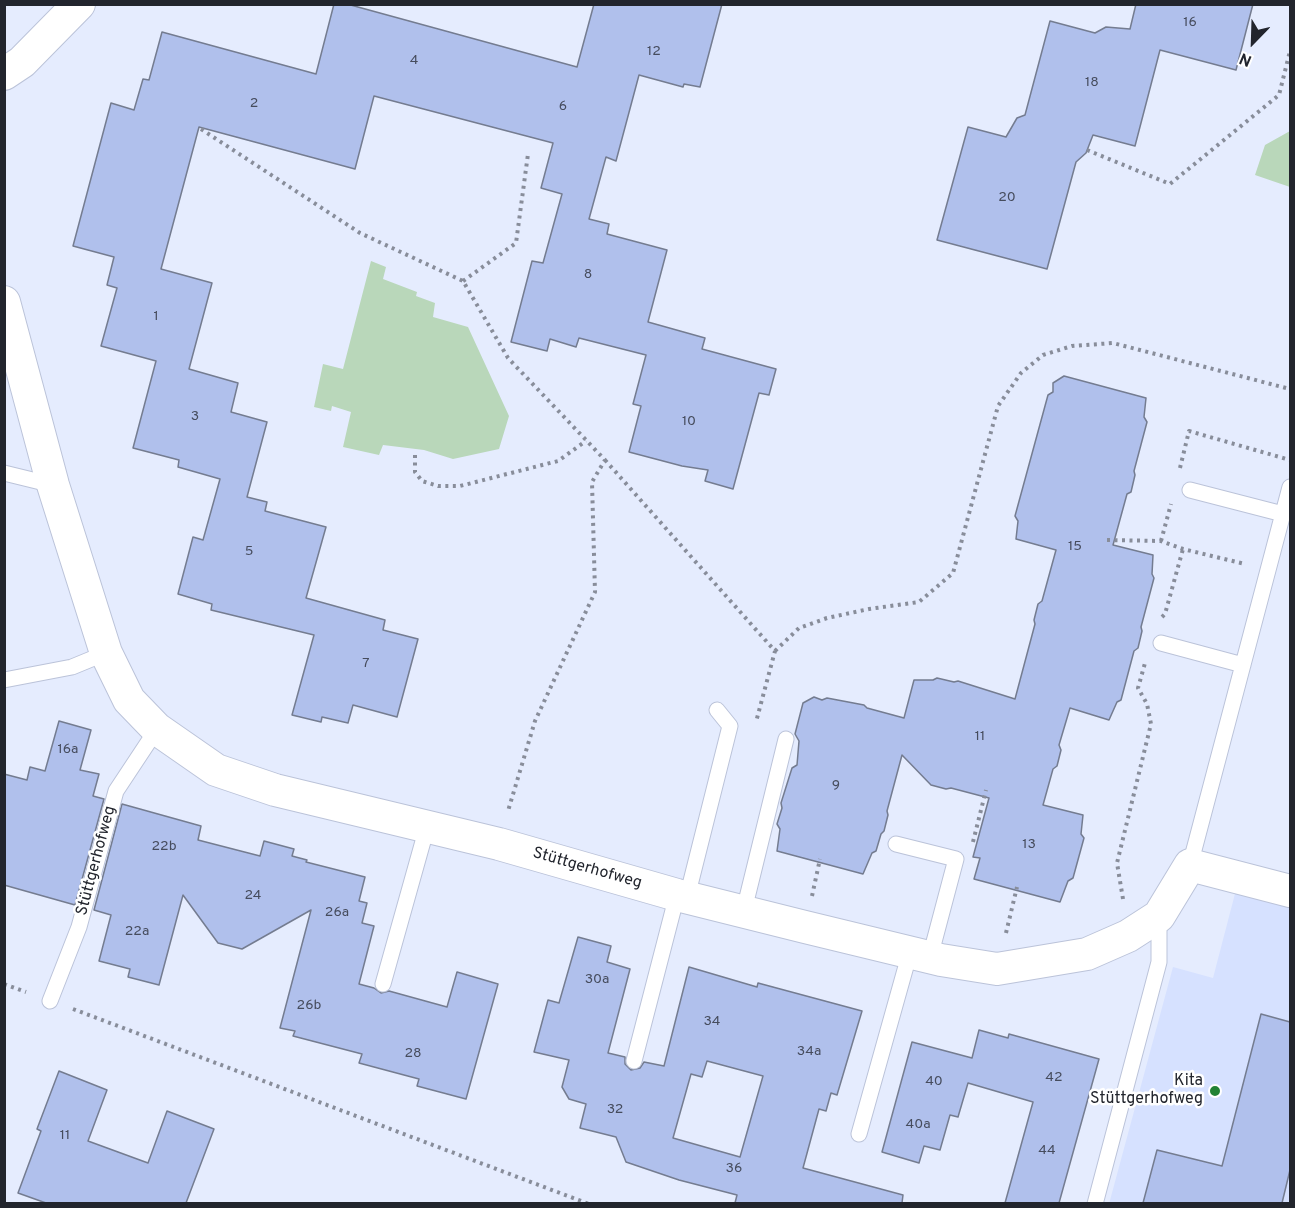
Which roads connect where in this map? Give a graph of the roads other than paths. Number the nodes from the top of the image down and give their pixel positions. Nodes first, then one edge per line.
1 (79, 4) edge
2 (4, 74) edge
3 (4, 302) edge
4 (4, 473) edge
5 (53, 485) junction
6 (1290, 487) edge
7 (1191, 490) dead end
8 (1283, 514) junction
9 (1161, 643) dead end
10 (106, 653) junction
11 (1243, 665) junction
12 (4, 680) edge
13 (717, 710) dead end
14 (158, 729) junction
15 (786, 739) dead end
16 (427, 827) junction
17 (897, 844) dead end
18 (1190, 865) junction
19 (1290, 891) edge
20 (682, 896) junction
21 (744, 910) junction
22 (1159, 916) junction
23 (920, 954) junction
24 (383, 984) dead end
25 (50, 1001) road end
26 (634, 1061) dead end
27 (859, 1134) dead end
28 (1095, 1203) edge

1 - 2 street
3 - 5 street, Stüttgerhofweg
4 - 5 lane
5 - 10 street, Stüttgerhofweg
6 - 8 lane
7 - 8 lane
8 - 11 lane
9 - 11 lane
10 - 12 lane
10 - 14 street, Stüttgerhofweg
11 - 18 lane
13 - 20 lane
14 - 16 street, Stüttgerhofweg
14 - 25 lane, Stüttgerhofweg
15 - 21 lane
16 - 20 street, Stüttgerhofweg
16 - 24 lane
17 - 23 lane
18 - 19 street
18 - 22 street, Stüttgerhofweg
20 - 21 street, Stüttgerhofweg
20 - 26 lane
21 - 23 street, Stüttgerhofweg
22 - 23 street, Stüttgerhofweg
22 - 28 lane
23 - 27 lane

